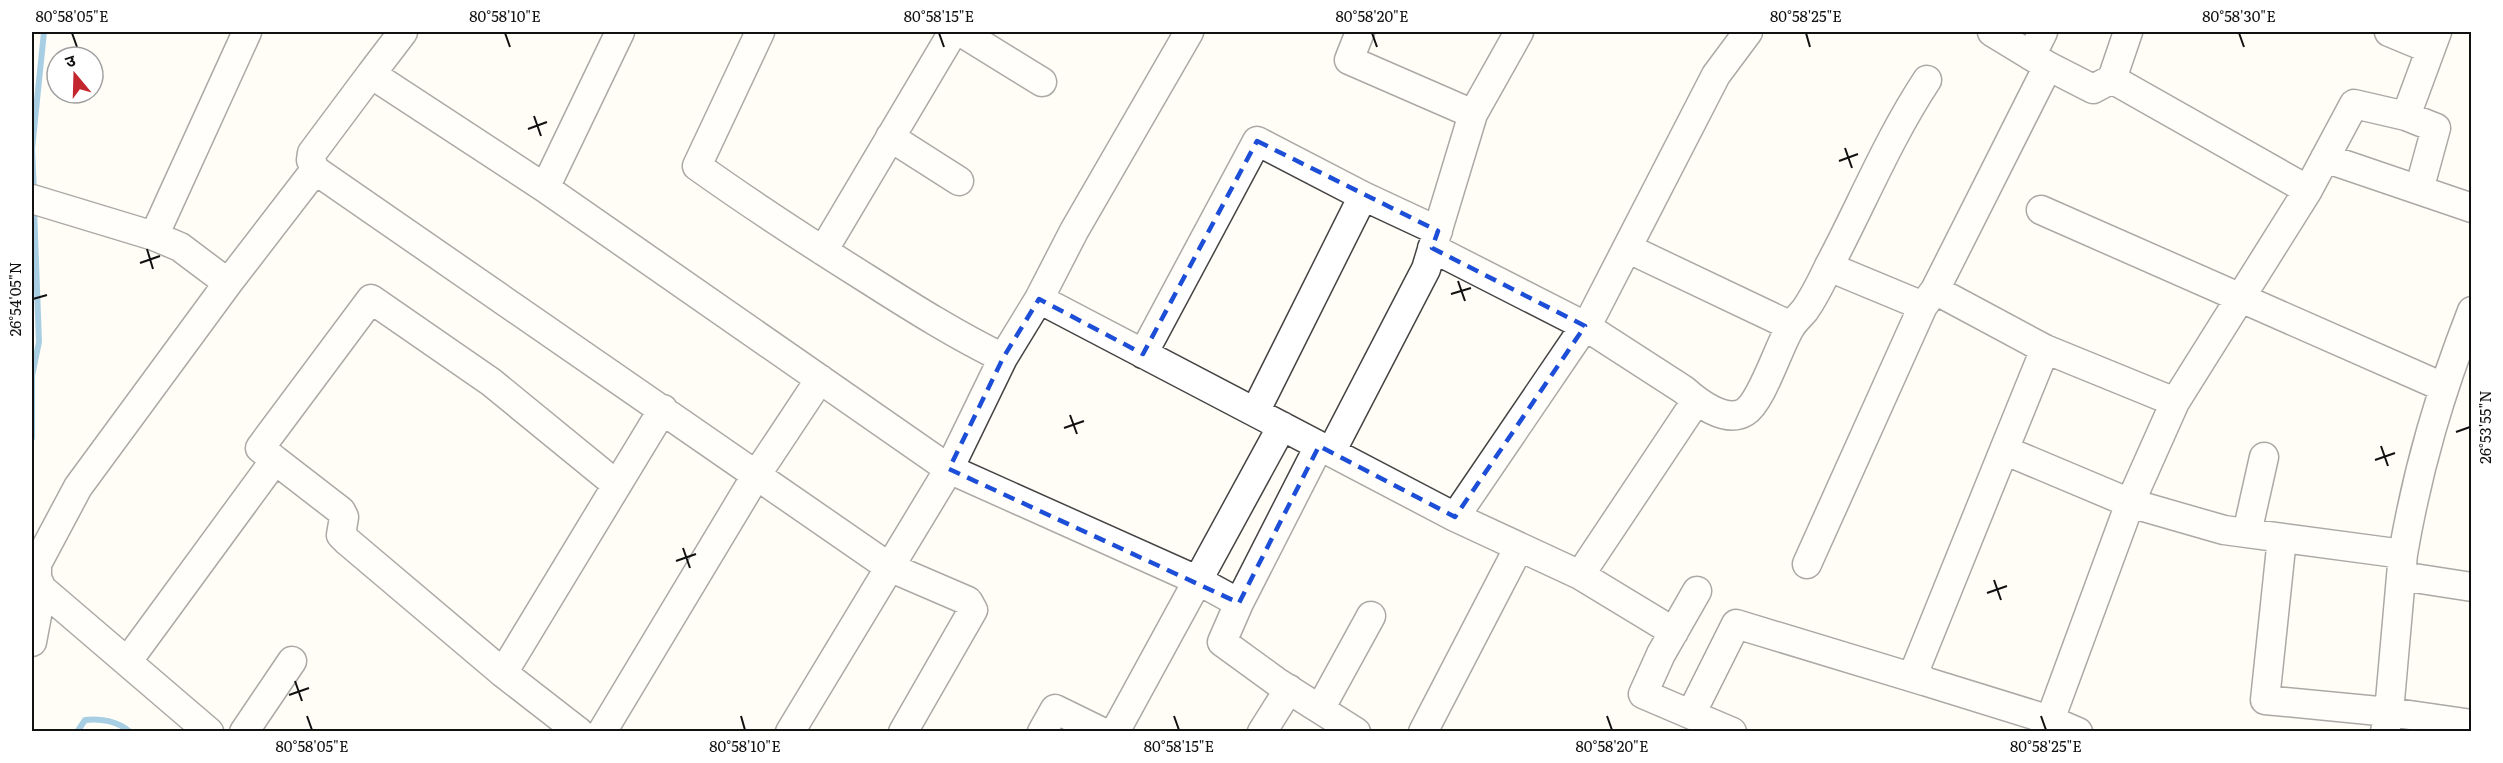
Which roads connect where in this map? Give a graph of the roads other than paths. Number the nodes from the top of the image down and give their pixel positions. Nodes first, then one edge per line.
1 (247, 32) edge
2 (403, 32) edge
3 (620, 32) edge
4 (760, 32) edge
5 (953, 32) edge
6 (961, 32) edge
7 (1189, 32) edge
8 (1360, 32) edge
9 (1519, 32) edge
10 (1748, 32) edge
11 (1992, 32) edge
12 (2128, 32) edge
13 (2389, 32) edge
14 (2433, 40) edge
15 (2041, 51) edge
16 (371, 75) junction
17 (2112, 79) junction
18 (1927, 80) dead end
19 (1042, 82) dead end
20 (1473, 114) junction
21 (2406, 116) junction
22 (890, 137) junction
23 (2325, 158) junction
24 (315, 170) junction
25 (959, 181) dead end
26 (544, 188) junction
27 (2308, 190) junction
28 (2419, 190) junction
29 (1363, 195) junction
30 (32, 199) edge
31 (2472, 208) edge
32 (2041, 210) dead end
33 (154, 236) junction
34 (1435, 240) junction
35 (1627, 248) junction
36 (823, 251) junction
37 (1829, 267) junction
38 (228, 283) junction
39 (1929, 298) junction
40 (2240, 298) junction
41 (1039, 299) junction
42 (2472, 311) edge
43 (1585, 326) junction
44 (1791, 326) junction
45 (2045, 349) junction
46 (1143, 354) junction
47 (1003, 358) junction
48 (820, 379) junction
49 (2443, 387) junction
50 (1696, 400) junction
51 (2175, 402) junction
52 (663, 409) junction
53 (1255, 412) junction
54 (1282, 426) junction
55 (1325, 449) junction
56 (2004, 450) junction
57 (2264, 457) dead end
58 (275, 460) junction
59 (949, 469) junction
60 (757, 474) junction
61 (617, 485) junction
62 (2130, 502) junction
63 (1455, 517) junction
64 (2247, 533) junction
65 (2282, 538) junction
66 (1519, 547) junction
67 (1807, 564) dead end
68 (2402, 565) junction
69 (889, 567) junction
70 (1580, 575) junction
71 (1199, 581) junction
72 (2472, 586) edge
73 (42, 589) junction
74 (1697, 591) dead end
75 (1239, 603) junction
76 (1371, 616) dead end
77 (1674, 632) junction
78 (32, 642) edge
79 (292, 661) dead end
80 (127, 662) junction
81 (503, 673) junction
82 (1924, 681) junction
83 (1288, 689) junction
84 (1320, 709) junction
85 (1691, 714) junction
86 (2050, 720) junction
87 (2387, 722) edge
88 (2468, 726) edge
89 (209, 732) edge
90 (244, 732) edge
91 (579, 732) edge
92 (602, 732) edge
93 (790, 732) edge
94 (903, 732) edge
95 (1042, 732) edge
96 (1102, 732) edge
97 (1115, 732) edge
98 (1262, 732) edge
99 (1356, 732) edge
100 (1423, 732) edge
101 (1732, 732) edge
102 (2078, 732) edge

1 - 33 street
2 - 16 street
3 - 26 street
4 - 36 street
5 - 22 street
6 - 19 street
7 - 41 street
8 - 20 street
9 - 20 street
10 - 35 street
11 - 15 street
12 - 17 street
13 - 14 street
14 - 21 street
15 - 17 street
15 - 39 street
16 - 24 street
16 - 26 street
17 - 27 street
18 - 37 street
20 - 34 street
21 - 23 street
21 - 28 street
22 - 25 street
22 - 36 street
23 - 27 street
23 - 28 street
24 - 38 street
24 - 52 street
26 - 48 street
27 - 40 street
28 - 31 street
29 - 34 street
29 - 46 street
29 - 53 street
30 - 33 street
32 - 40 street
33 - 38 street
34 - 43 street
34 - 55 street
35 - 43 street
35 - 44 street
36 - 47 street
37 - 39 street
37 - 44 street
38 - 73 street
39 - 45 street
39 - 67 street
40 - 49 street
40 - 51 street
41 - 46 street
41 - 47 street
42 - 49 street
43 - 50 street
43 - 63 street
44 - 50 street
45 - 51 street
45 - 56 street
46 - 53 street
47 - 59 street
48 - 59 street
48 - 60 street
49 - 68 street
50 - 70 street
51 - 62 street
52 - 60 street
52 - 61 street
53 - 54 street
54 - 55 street
54 - 71 street
55 - 63 street
55 - 75 street
56 - 62 street
56 - 82 street
57 - 64 street
58 - 61 street
58 - 80 street
58 - 81 street
59 - 69 street
59 - 71 street
60 - 69 street
60 - 92 street
61 - 81 street
62 - 64 street
62 - 86 street
63 - 66 street
64 - 65 street
65 - 68 street
65 - 87 street
66 - 70 street
66 - 100 street
68 - 72 street
68 - 87 street
69 - 93 street
69 - 94 street
70 - 77 street
71 - 75 street
71 - 97 street
73 - 78 street
73 - 80 street
74 - 77 street
75 - 83 street
76 - 84 street
77 - 85 street
79 - 90 street
80 - 89 street
81 - 91 street
82 - 85 street
82 - 86 street
83 - 84 street
83 - 98 street
84 - 99 street
85 - 101 street
86 - 102 street
87 - 88 street
95 - 96 street

